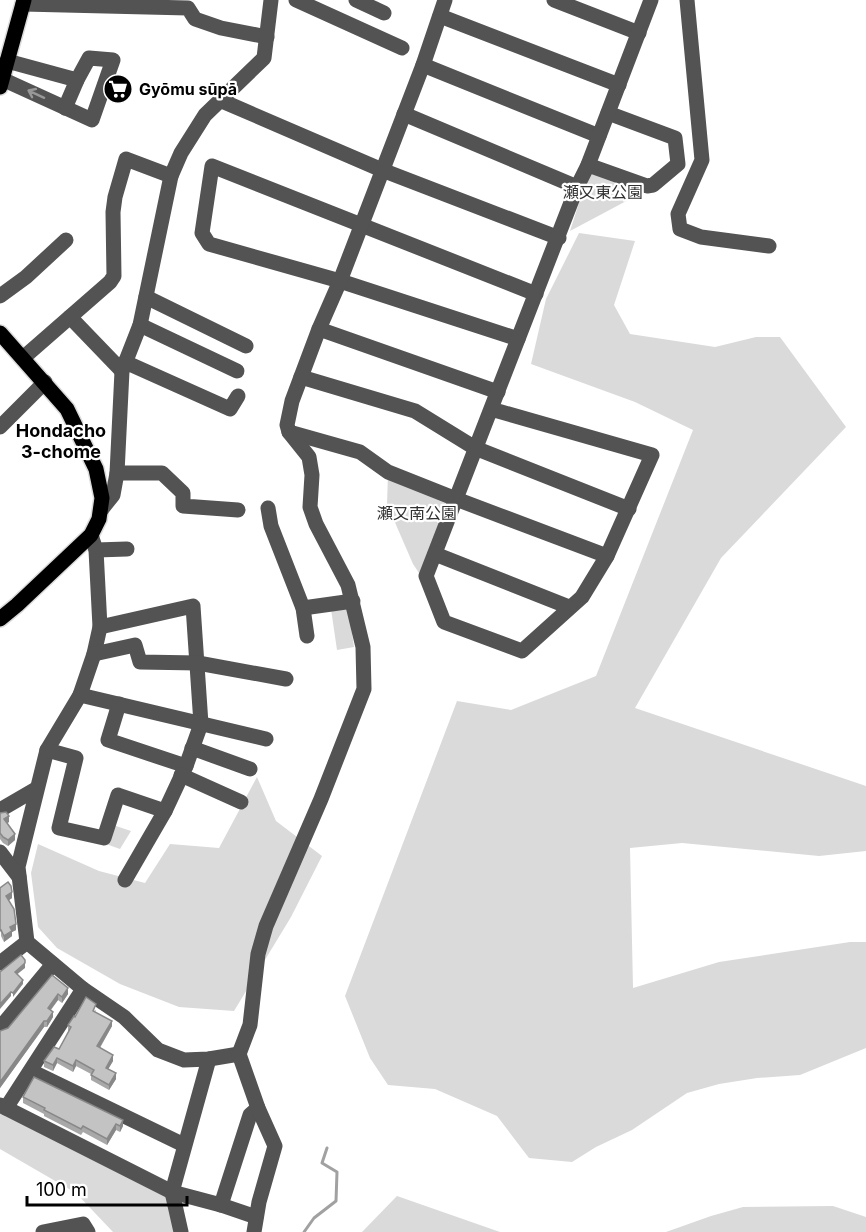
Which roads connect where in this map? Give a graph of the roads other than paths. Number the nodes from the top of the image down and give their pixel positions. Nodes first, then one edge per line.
1 (272, 0) edge
2 (296, 0) edge
3 (356, 0) edge
4 (445, 0) edge
5 (554, 0) edge
6 (651, 0) edge
7 (687, 0) edge
8 (23, 2) edge
9 (384, 13) dead end
10 (440, 16) junction
11 (639, 33) junction
12 (267, 37) junction
13 (402, 48) dead end
14 (7, 60) junction
15 (423, 65) junction
16 (77, 80) junction
17 (1, 83) edge
18 (619, 85) junction
19 (222, 101) junction
20 (65, 108) junction
21 (608, 113) junction
22 (404, 114) junction
23 (599, 136) junction
24 (588, 165) junction
25 (382, 170) junction
26 (171, 176) junction
27 (578, 187) junction
28 (362, 225) junction
29 (559, 238) junction
30 (66, 240) dead end
31 (769, 246) dead end
32 (340, 281) junction
33 (536, 294) junction
34 (0, 296) edge
35 (146, 297) junction
36 (70, 317) junction
37 (140, 325) junction
38 (319, 329) junction
39 (0, 333) edge
40 (518, 339) junction
41 (246, 346) dead end
42 (23, 358) junction
43 (124, 366) junction
44 (237, 371) dead end
45 (301, 376) junction
46 (45, 382) junction
47 (498, 392) junction
48 (238, 396) dead end
49 (491, 409) junction
50 (0, 426) edge
51 (289, 432) junction
52 (475, 448) junction
53 (117, 473) junction
54 (456, 500) junction
55 (268, 508) dead end
56 (629, 509) junction
57 (101, 510) junction
58 (238, 510) dead end
59 (93, 542) junction
60 (127, 549) dead end
61 (435, 554) junction
62 (607, 556) junction
63 (353, 601) junction
64 (569, 607) junction
65 (303, 608) junction
66 (0, 619) edge
67 (100, 627) junction
68 (307, 636) dead end
69 (94, 654) junction
70 (198, 663) junction
71 (286, 679) dead end
72 (80, 695) junction
73 (119, 704) junction
74 (201, 724) junction
75 (266, 739) dead end
76 (192, 748) junction
77 (47, 750) junction
78 (250, 769) dead end
79 (184, 771) junction
80 (36, 789) junction
81 (241, 802) dead end
82 (0, 810) edge
83 (165, 811) junction
84 (0, 852) edge
85 (19, 877) junction
86 (125, 880) dead end
87 (27, 942) junction
88 (2, 957) edge
89 (53, 964) junction
90 (83, 989) junction
91 (0, 1028) edge
92 (239, 1054) junction
93 (209, 1059) junction
94 (31, 1071) junction
95 (3, 1106) edge
96 (258, 1108) junction
97 (184, 1145) junction
98 (172, 1192) junction
99 (221, 1205) junction
100 (255, 1225) edge
101 (85, 1228) edge
102 (43, 1232) edge
103 (182, 1232) edge

1 - 12 street
2 - 13 street
3 - 9 street
4 - 10 street
5 - 11 street
6 - 11 street
7 - 31 street
8 - 12 street
8 - 14 main road
10 - 15 street
10 - 18 street
11 - 18 street
12 - 19 street
14 - 16 street
14 - 17 main road
15 - 22 street
15 - 23 street
16 - 20 street
16 - 20 street
20 -> 17 street
18 - 21 street
19 - 25 street
19 - 26 street
21 - 23 street
21 - 24 street
22 - 25 street
22 - 27 street
23 - 24 street
24 - 27 street
25 - 28 street
25 - 29 street
26 - 35 street
26 - 36 street
27 - 29 street
28 - 32 street
28 - 32 street
28 - 33 street
29 - 33 street
30 - 34 street
32 - 38 street
32 - 40 street
33 - 40 street
35 - 37 street
35 - 41 street
36 - 42 street
36 - 43 street
37 - 43 street
37 - 44 street
38 - 45 street
38 - 47 street
39 - 42 main road
40 - 47 street
42 - 46 main road
43 - 48 street
43 - 53 street
45 - 51 street
45 - 52 street
46 - 50 street
46 - 57 main road
47 - 49 street
49 - 52 street
49 - 56 street
51 - 54 street
51 - 63 street
52 - 54 street
52 - 56 street
53 - 57 street
53 - 58 street
54 - 61 street
54 - 62 street
55 - 65 street
56 - 62 street
57 - 59 main road
59 - 60 street
59 - 66 main road
59 - 67 street
61 - 64 street
61 - 64 street
62 - 64 street
63 - 65 street
63 - 92 street
65 - 68 street
67 - 69 street
67 - 70 street
69 - 70 street
69 - 72 street
70 - 71 street
70 - 74 street
72 - 73 street
72 - 77 street
73 - 74 street
73 - 79 street
74 - 75 street
74 - 76 street
76 - 78 street
76 - 79 street
77 - 80 street
77 - 83 street
79 - 81 street
79 - 83 street
80 - 82 street
80 - 85 street
83 - 86 street
84 - 85 street
85 - 87 street
87 - 88 street
87 - 89 street
89 - 90 street
89 - 91 street
90 - 93 street
90 - 94 street
92 - 93 street
92 - 96 street
93 - 97 street
94 - 95 street
94 - 97 street
95 - 98 street
96 - 99 street
96 - 100 street
97 - 98 street
98 - 99 street
98 - 103 street
99 - 100 street
101 - 102 street

